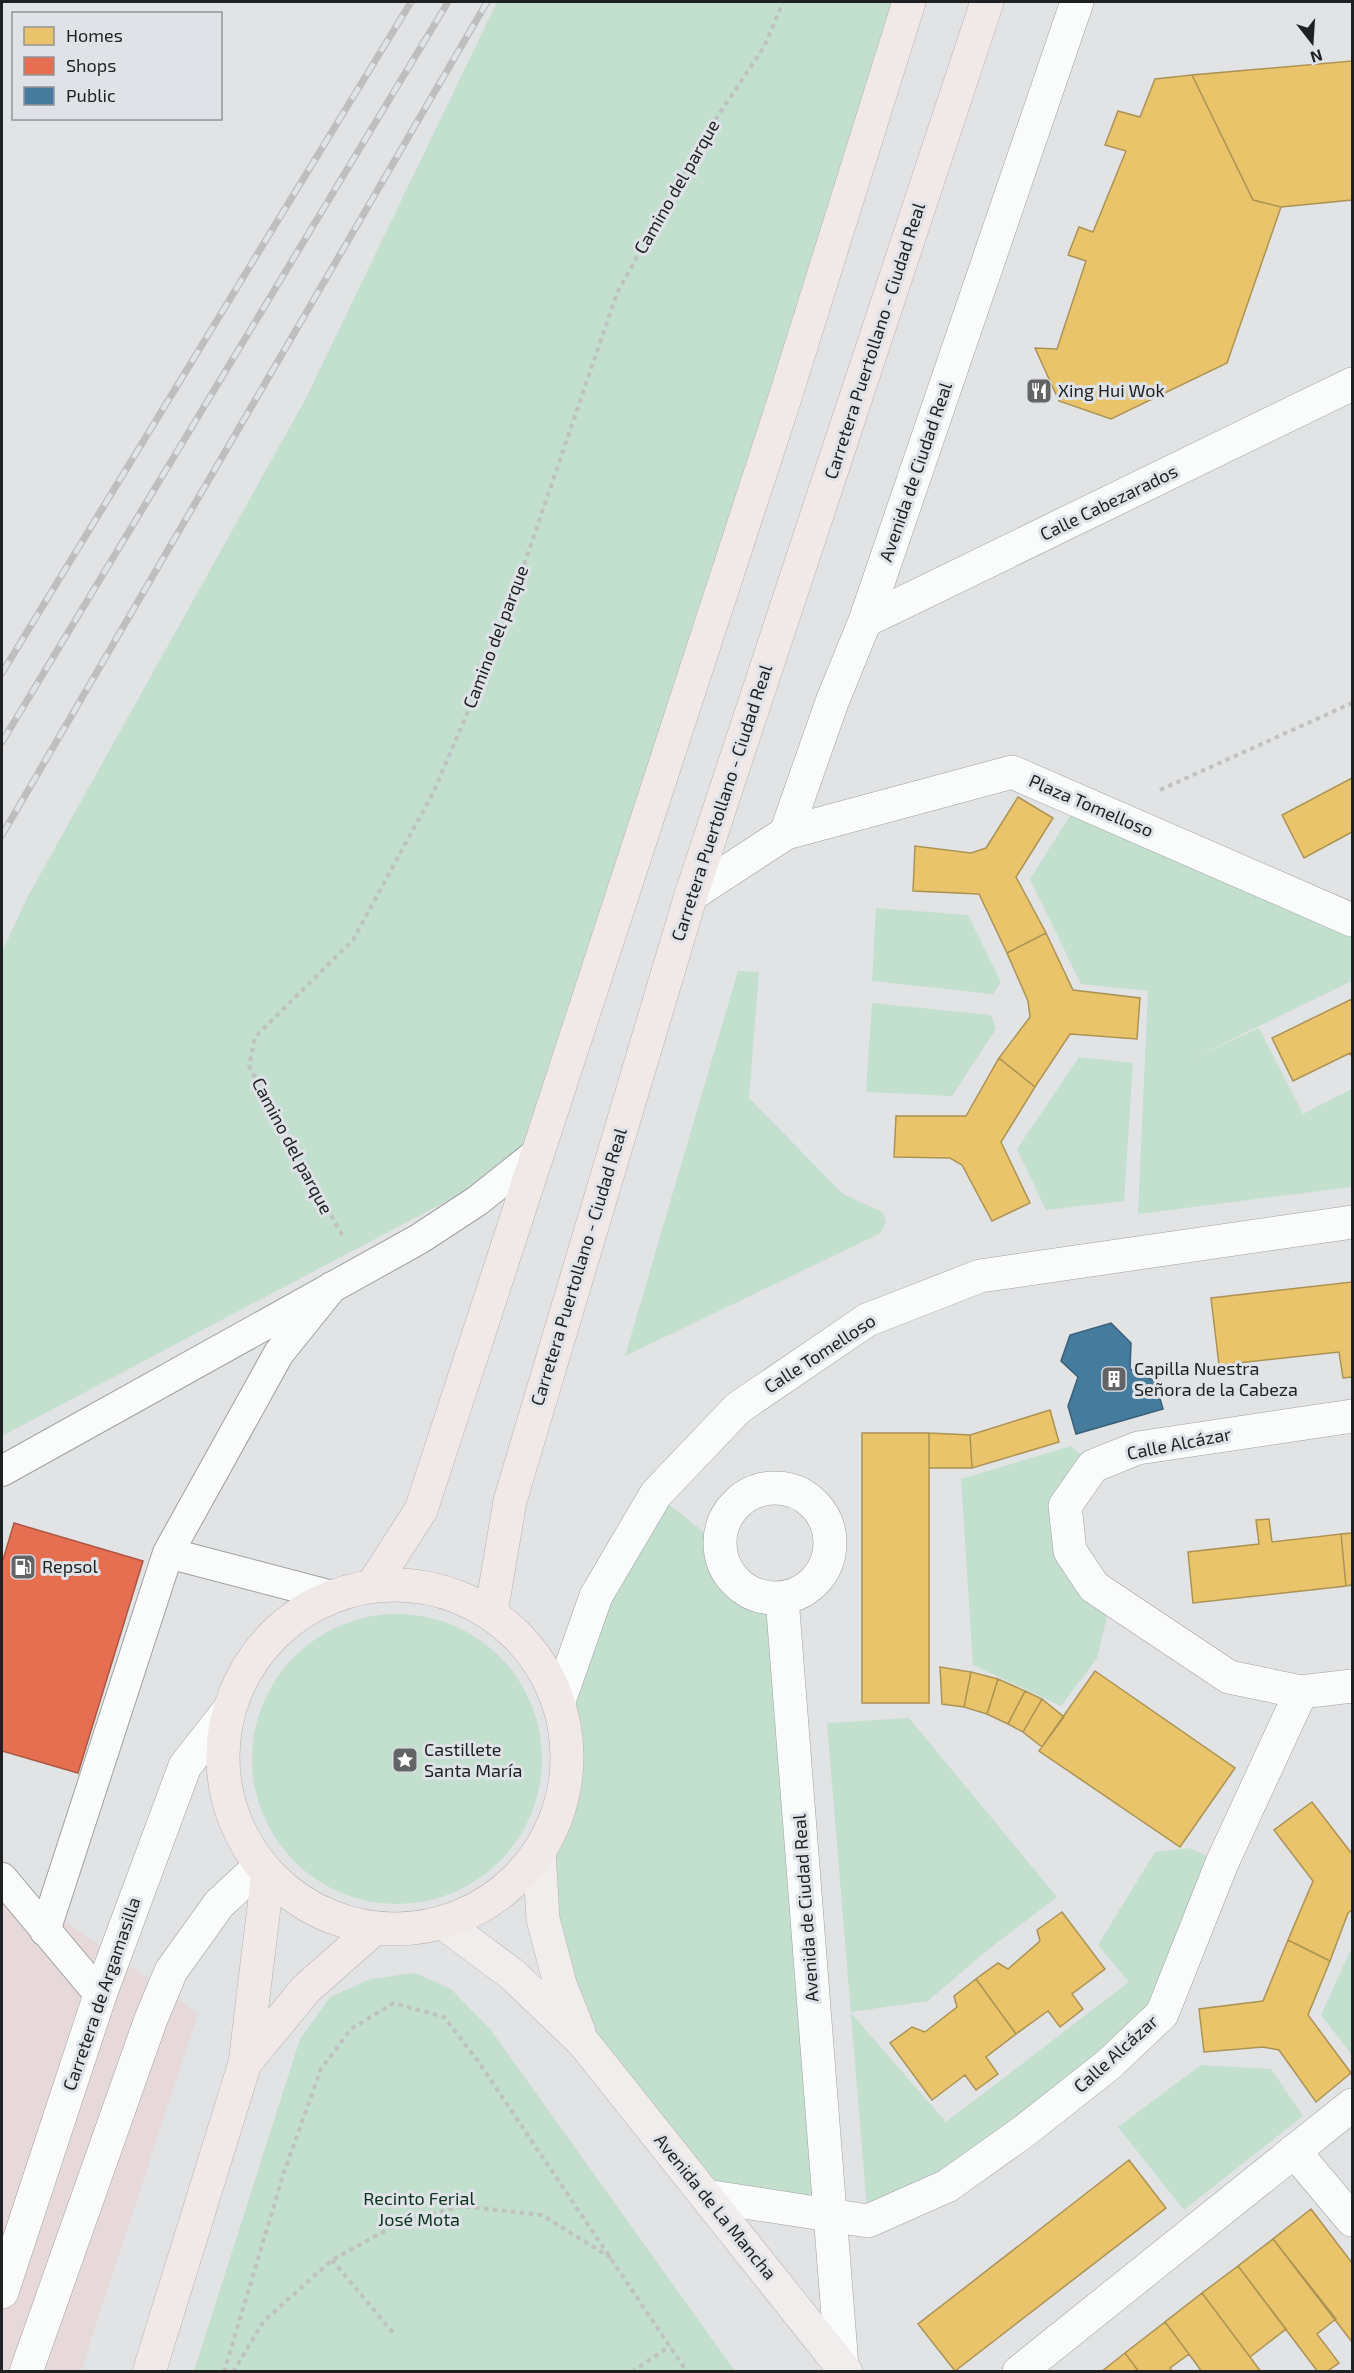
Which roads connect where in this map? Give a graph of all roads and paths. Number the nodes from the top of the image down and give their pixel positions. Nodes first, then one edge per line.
1 (783, 2) edge
2 (909, 2) edge
3 (987, 2) edge
4 (1077, 2) edge
5 (1353, 384) edge
6 (865, 621) junction
7 (1353, 703) edge
8 (1107, 813) junction
9 (786, 833) junction
10 (691, 895) junction
11 (1353, 920) edge
12 (536, 1154) junction
13 (1353, 1222) edge
14 (344, 1238) dead end
15 (332, 1287) junction
16 (1353, 1416) edge
17 (2, 1471) edge
18 (168, 1552) junction
19 (372, 1586) junction
20 (332, 1596) junction
21 (782, 1598) dead end
22 (491, 1613) junction
23 (1353, 1686) edge
24 (1301, 1692) junction
25 (559, 1701) junction
26 (229, 1710) junction
27 (539, 1852) junction
28 (264, 1870) junction
29 (2, 1878) edge
30 (442, 1922) junction
31 (375, 1928) junction
32 (45, 1931) junction
33 (100, 1995) junction
34 (583, 2042) junction
35 (245, 2063) junction
36 (1353, 2105) edge
37 (1294, 2151) junction
38 (706, 2196) junction
39 (830, 2217) junction
40 (1353, 2220) edge
41 (612, 2259) junction
42 (332, 2260) junction
43 (2, 2292) edge
44 (395, 2336) dead end
45 (670, 2346) junction
46 (844, 2369) edge
47 (26, 2372) edge
48 (149, 2372) edge
49 (224, 2372) edge
50 (232, 2372) edge
51 (632, 2372) edge
52 (687, 2372) edge
53 (1018, 2372) edge

1 - 14 path, Camino del parque
2 - 12 highway
3 - 10 highway, Carretera Puertollano - Ciudad Real
4 - 6 street, Avenida de Ciudad Real
5 - 6 street, Calle Cabezarados
6 - 9 street, Avenida de Ciudad Real
7 - 8 path
8 - 9 street, Plaza Tomelloso
8 - 11 street, Plaza Tomelloso
9 - 10 street
10 - 22 highway, Carretera Puertollano - Ciudad Real
12 - 15 lane
12 - 19 highway
13 - 25 street, Calle Tomelloso
15 - 17 lane
15 - 18 lane
16 - 24 street, Calle Alcázar
18 - 20 lane
18 - 32 lane
19 - 20 highway
19 - 22 highway
20 - 26 highway
21 - 39 street, Avenida de Ciudad Real
22 - 25 highway
23 - 24 street, Calle Alcázar
24 - 39 street, Calle Alcázar
25 - 27 highway
26 - 28 highway
26 - 33 street, Carretera de Argamasilla
27 - 30 highway
27 - 34 main road, Avenida de La Mancha
28 - 31 highway
28 - 35 highway
28 - 47 street
29 - 32 lane
30 - 31 highway
30 - 34 main road, Avenida de La Mancha
31 - 35 highway
32 - 33 lane
33 - 43 street, Carretera de Argamasilla
34 - 38 main road, Avenida de La Mancha
35 - 48 highway
36 - 37 street
37 - 40 street
37 - 53 street
38 - 39 street
38 - 46 main road, Avenida de La Mancha
39 - 46 street, Avenida de Ciudad Real
41 - 42 path
41 - 45 path
41 - 49 path
42 - 44 path
42 - 50 path
45 - 51 path
45 - 52 path

